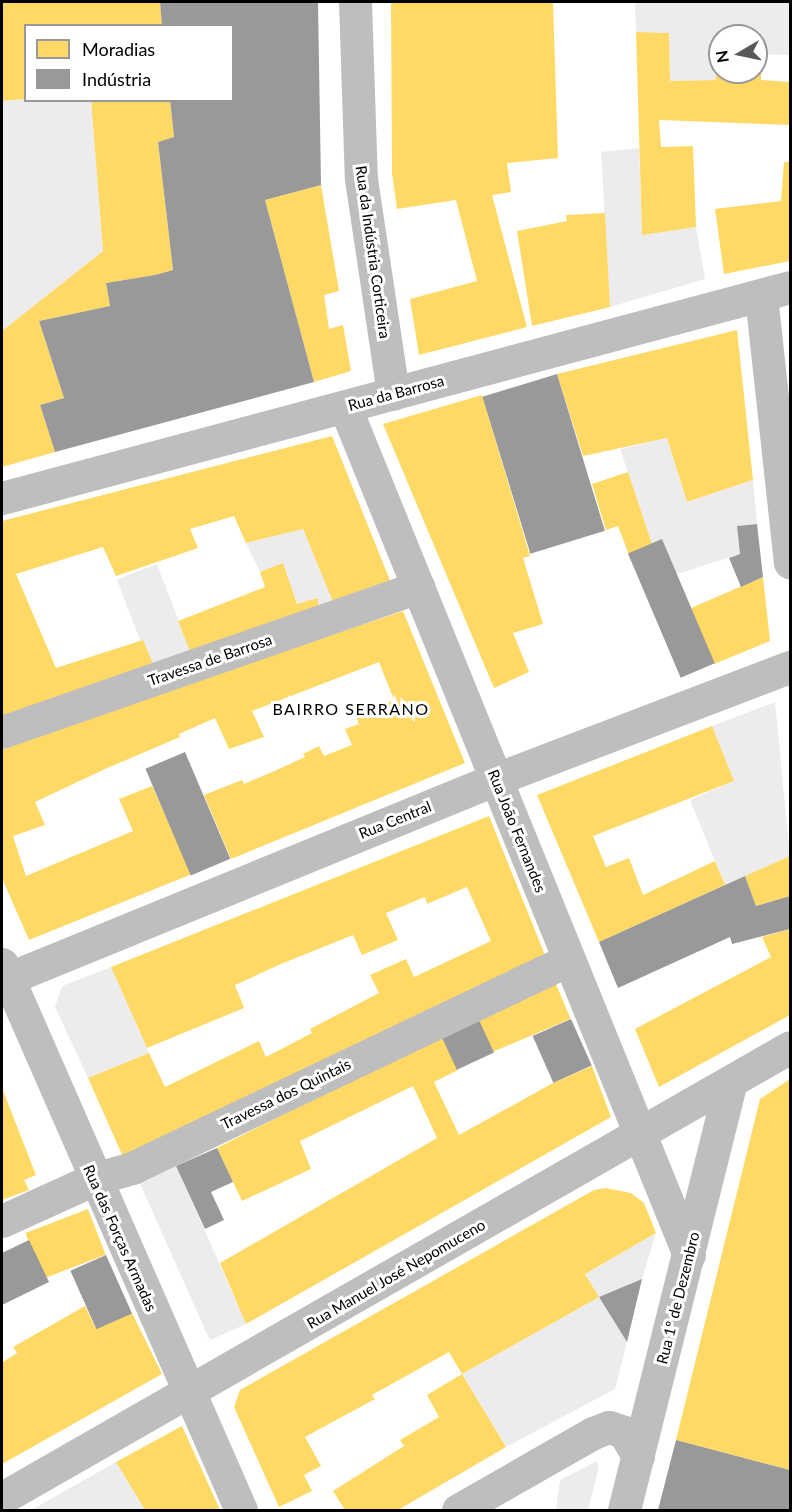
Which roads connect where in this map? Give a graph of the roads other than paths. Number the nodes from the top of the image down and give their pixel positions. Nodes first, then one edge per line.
1 (355, 2) edge
2 (776, 292) edge
3 (393, 394) junction
4 (345, 407) junction
5 (2, 498) edge
6 (790, 562) edge
7 (419, 587) junction
8 (790, 667) edge
9 (2, 732) edge
10 (496, 779) junction
11 (568, 960) junction
12 (4, 975) edge
13 (790, 1047) edge
14 (730, 1084) junction
15 (638, 1135) junction
16 (94, 1179) junction
17 (2, 1221) edge
18 (689, 1255) junction
19 (187, 1393) junction
20 (638, 1456) junction
21 (2, 1498) edge
22 (241, 1510) edge
23 (458, 1510) edge
24 (624, 1510) edge

1 - 3 street, Rua da Indústria Corticeira
2 - 3 street, Rua da Barrosa
2 - 6 street
3 - 4 street, Rua da Barrosa
4 - 5 street, Rua da Barrosa
4 - 7 street, Rua João Fernandes
7 - 9 street, Travessa de Barrosa
7 - 10 street, Rua João Fernandes
8 - 10 street, Rua Central
10 - 11 street, Rua João Fernandes
10 - 12 street, Rua Central
11 - 15 street, Rua João Fernandes
11 - 16 street, Travessa dos Quintais
12 - 16 street, Rua das Forças Armadas
13 - 14 street, Rua Manuel José Nepomuceno
14 - 15 street, Rua Manuel José Nepomuceno
14 - 18 street, Rua 1º de Dezembro
15 - 18 street, Rua João Fernandes
15 - 19 street, Rua Manuel José Nepomuceno
16 - 17 street, Travessa dos Quintais
16 - 19 street, Rua das Forças Armadas
18 - 20 street, Rua 1º de Dezembro
19 - 21 street, Rua Manuel José Nepomuceno
19 - 22 street, Rua das Forças Armadas
20 - 23 street
20 - 24 street, Rua 1º de Dezembro

